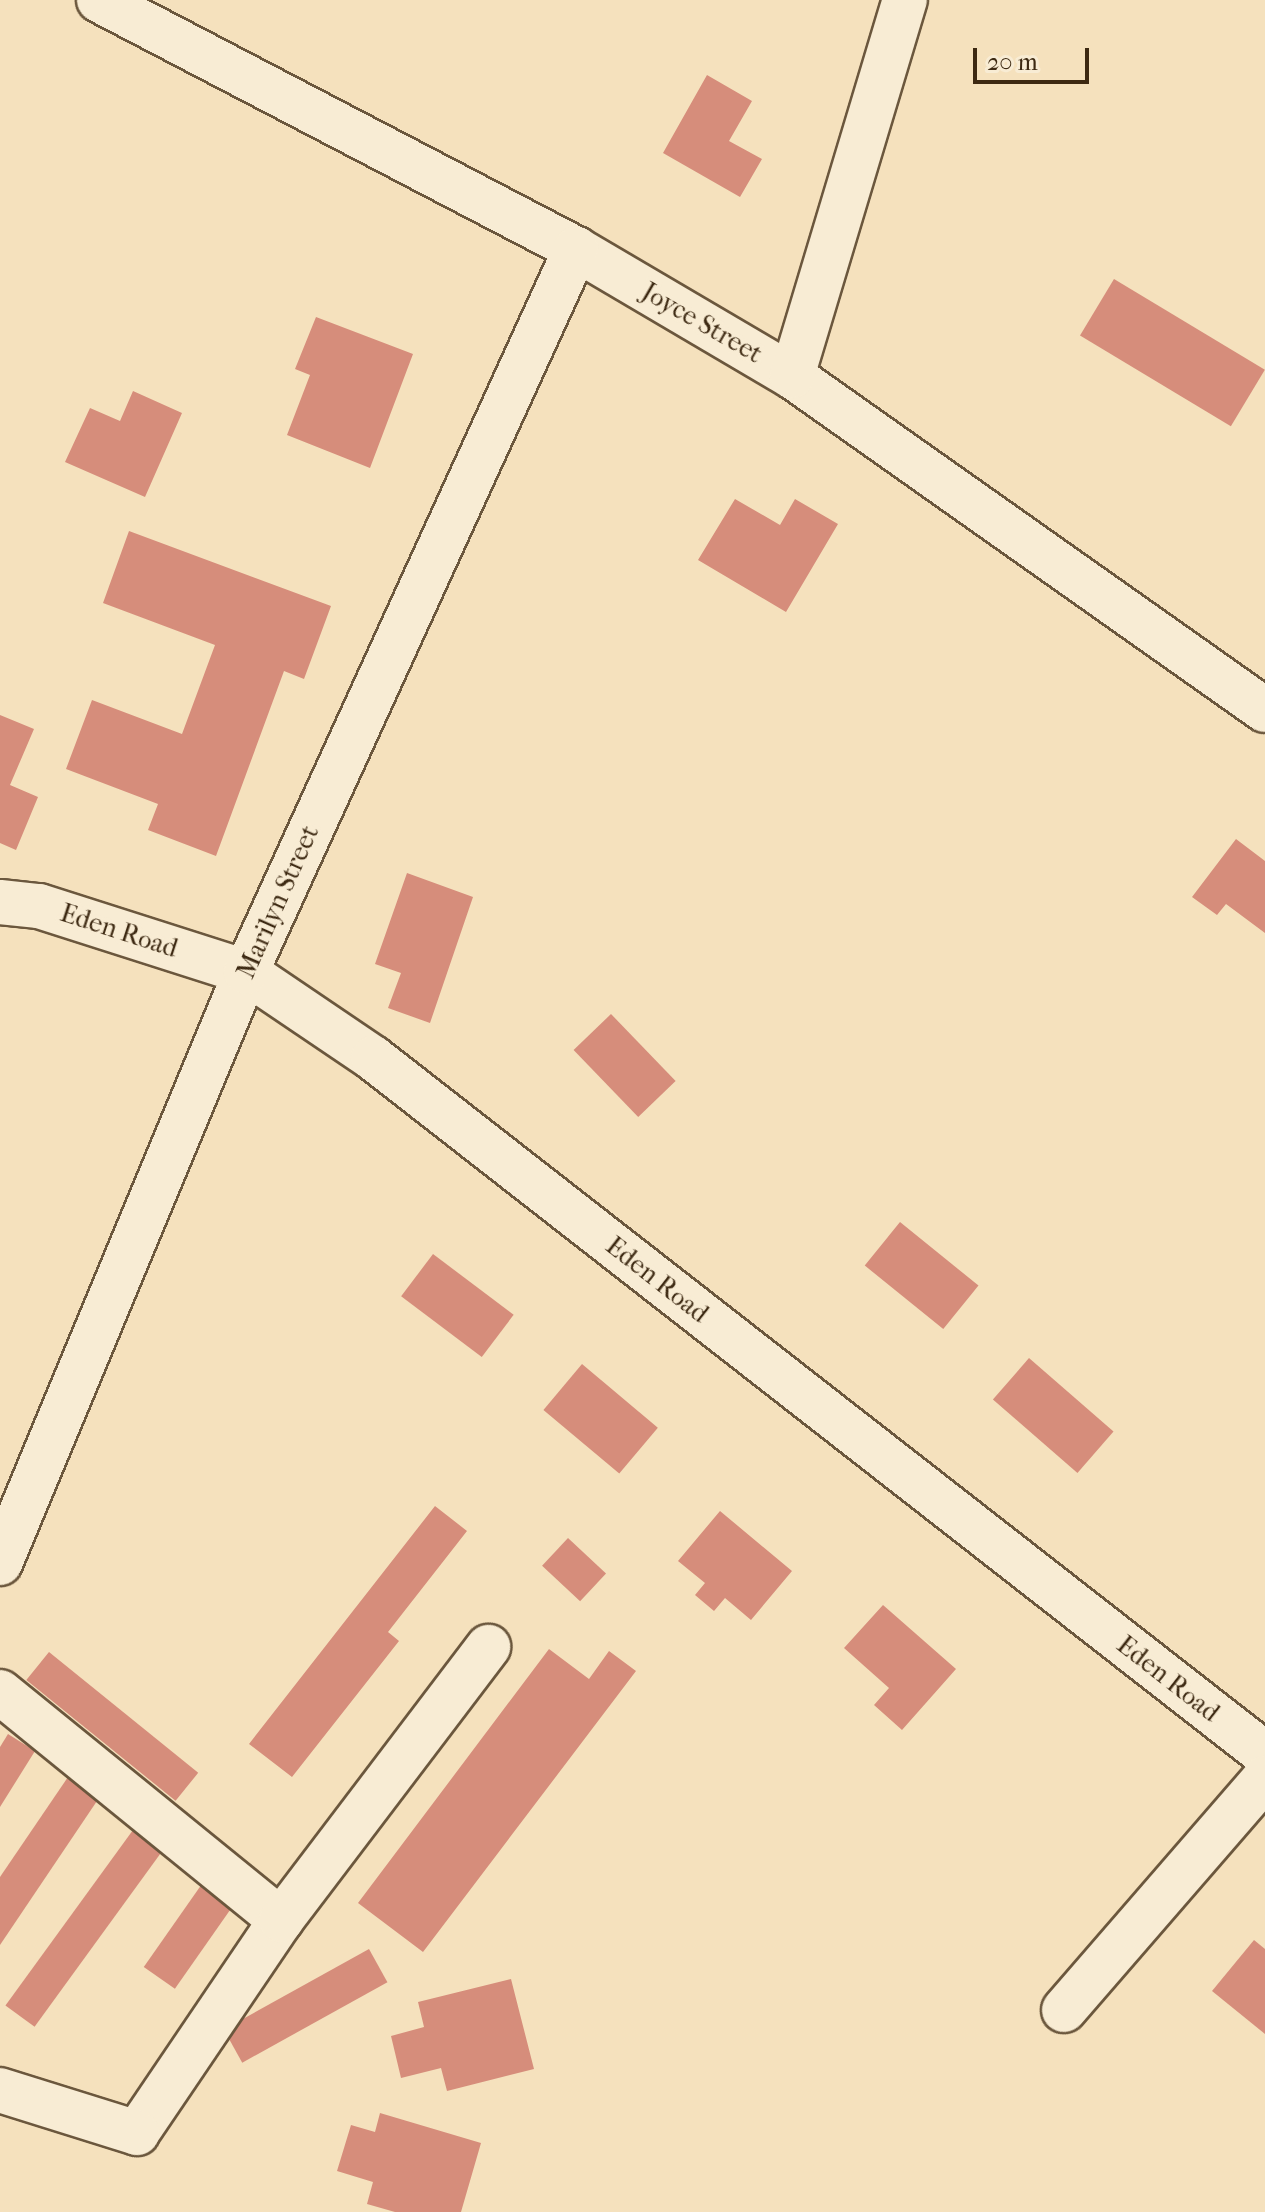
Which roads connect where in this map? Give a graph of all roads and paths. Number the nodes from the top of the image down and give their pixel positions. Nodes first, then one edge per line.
1 (99, 0) edge
2 (905, 0) edge
3 (576, 249) junction
4 (792, 376) junction
5 (1265, 710) edge
6 (0, 902) edge
7 (246, 972) junction
8 (0, 1563) edge
9 (488, 1647) dead end
10 (0, 1692) edge
11 (1265, 1754) edge
12 (1265, 1778) edge
13 (281, 1920) junction
14 (1064, 2010) dead end
15 (0, 2090) edge

1 - 3 street, Joyce Street
2 - 4 street
3 - 4 street, Joyce Street
3 - 7 street, Marilyn Street
4 - 5 street, Joyce Street
6 - 7 street, Eden Road
7 - 8 street, Marilyn Street
7 - 11 street, Eden Road
9 - 13 street
10 - 13 street
12 - 14 street
13 - 15 street

